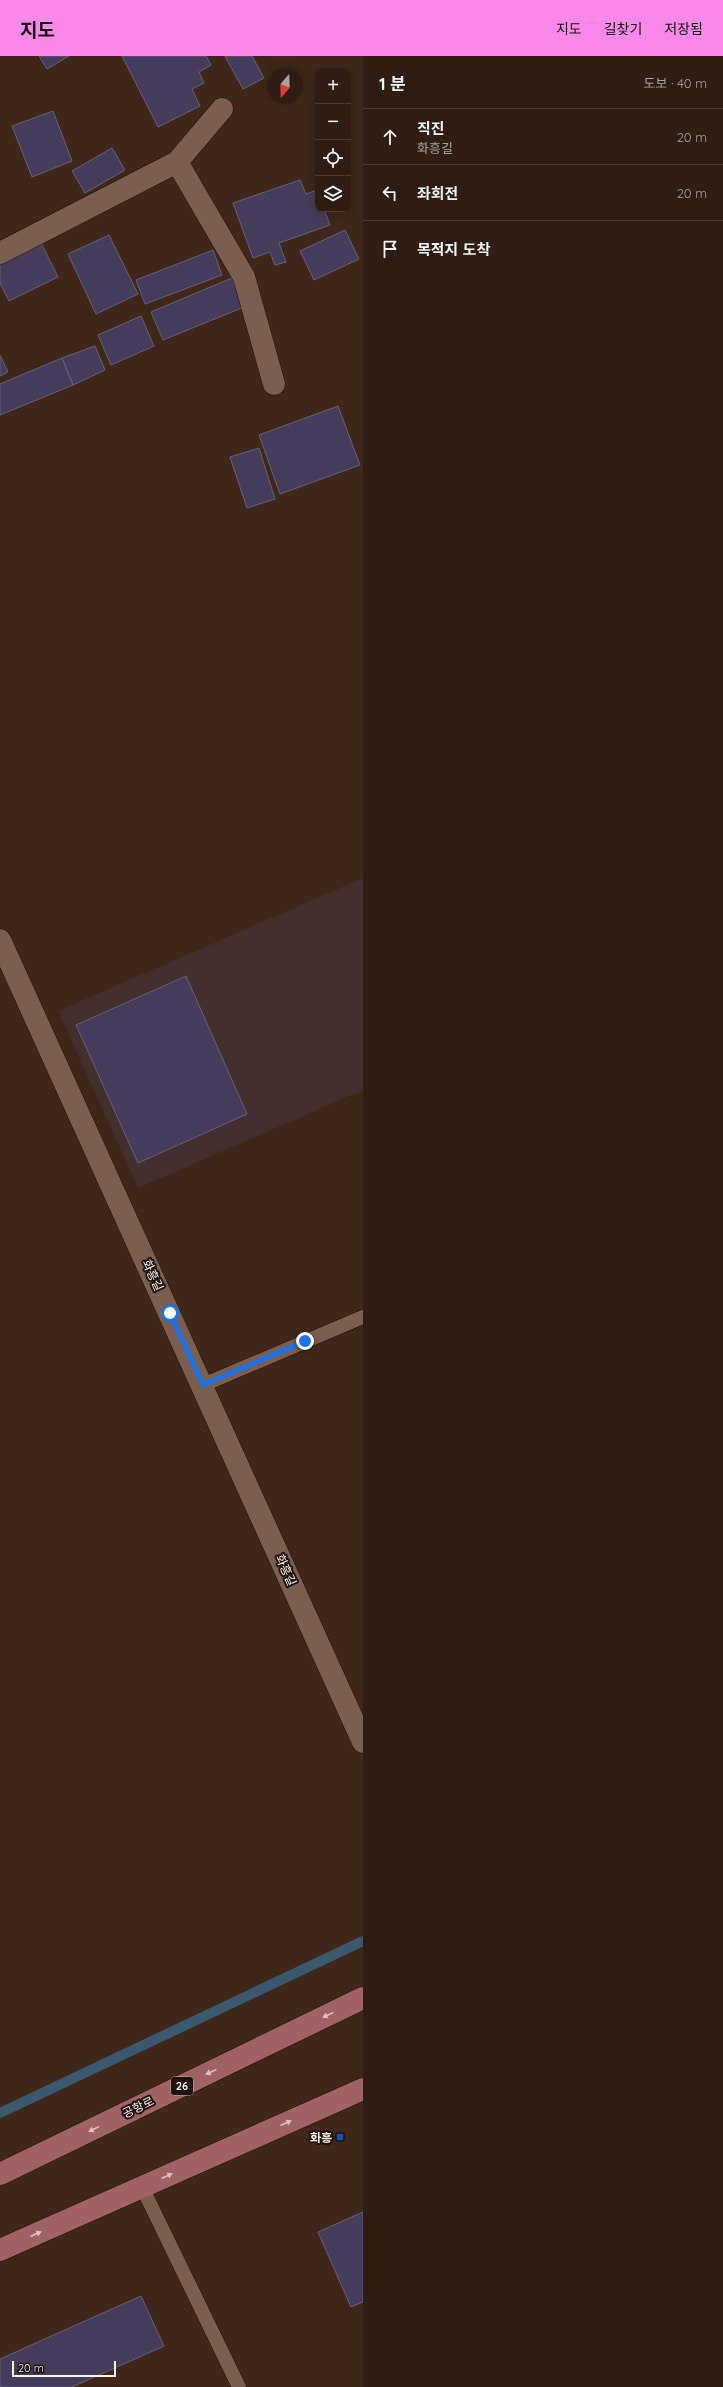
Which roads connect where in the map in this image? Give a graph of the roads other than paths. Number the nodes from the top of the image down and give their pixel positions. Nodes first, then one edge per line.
1 (222, 109) dead end
2 (177, 162) junction
3 (0, 253) edge
4 (274, 384) dead end
5 (0, 940) edge
6 (363, 1316) edge
7 (203, 1385) junction
8 (363, 1742) edge
9 (363, 1998) edge
10 (363, 2089) edge
11 (0, 2174) edge
12 (142, 2187) junction
13 (0, 2250) edge
14 (239, 2387) edge

1 - 2 street
2 - 3 street
2 - 4 street
5 - 7 street, 화흥길
6 - 7 lane
7 - 8 street, 화흥길
9 -> 11 main road, 공항로 / 26
12 -> 10 main road
13 -> 12 main road
12 - 14 lane

